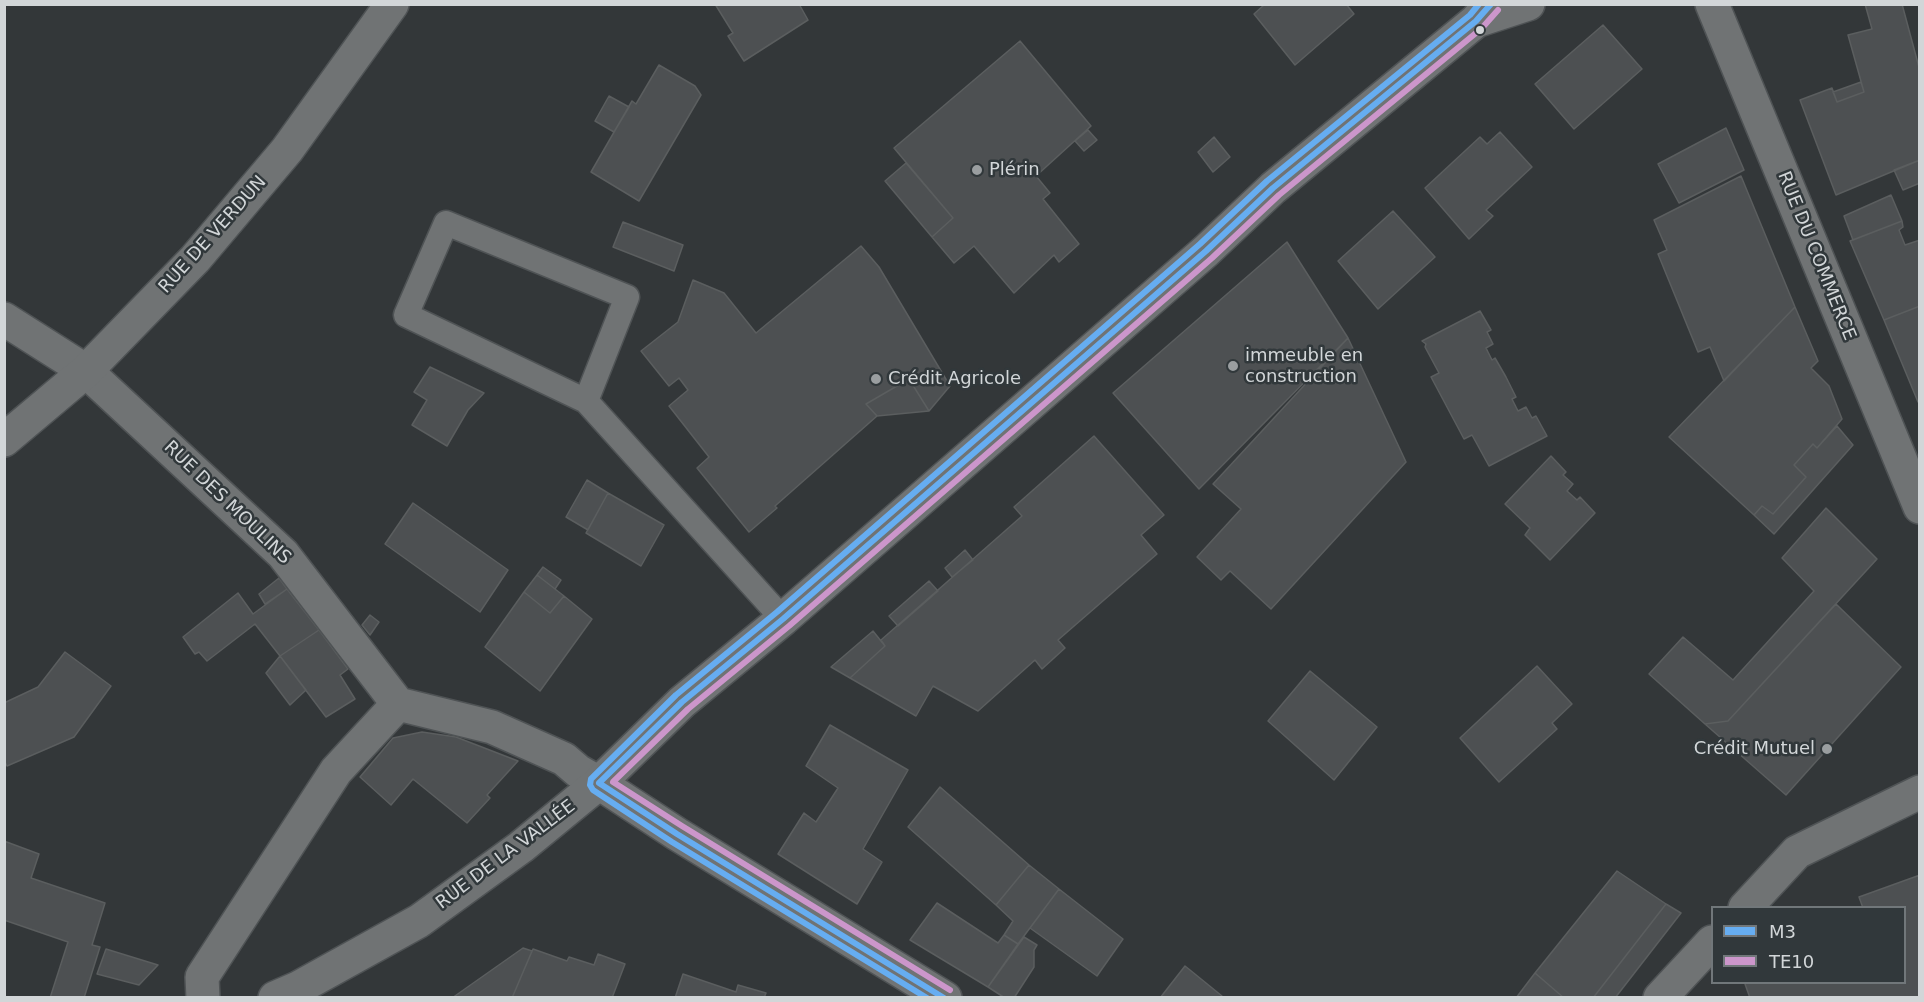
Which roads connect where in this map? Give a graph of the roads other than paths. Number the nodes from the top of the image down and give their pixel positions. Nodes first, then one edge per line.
1 (392, 4) edge
2 (1528, 4) edge
3 (1712, 4) edge
4 (1484, 13) edge
5 (4, 319) edge
6 (86, 371) junction
7 (586, 401) junction
8 (4, 440) edge
9 (1920, 507) edge
10 (783, 620) junction
11 (398, 704) junction
12 (599, 783) junction
13 (1920, 792) edge
14 (1747, 906) edge
15 (1711, 944) edge
16 (203, 998) edge
17 (275, 998) edge
18 (945, 998) edge
19 (1660, 998) edge

1 - 6 street, RUE DE VERDUN
2 - 4 street, RUE DE LA VALLÉE
3 - 9 street, RUE DU COMMERCE
4 - 10 street, RUE DE LA VALLÉE
5 - 6 street, RUE DES MOULINS
6 - 8 street, RUE DE VERDUN
6 - 11 street, RUE DES MOULINS
7 - 7 lane
7 - 10 lane
10 - 12 street, RUE DE LA VALLÉE
11 - 12 street
11 - 16 street
12 - 17 street, RUE DE LA VALLÉE
12 - 18 street
13 - 14 street
15 - 19 street

